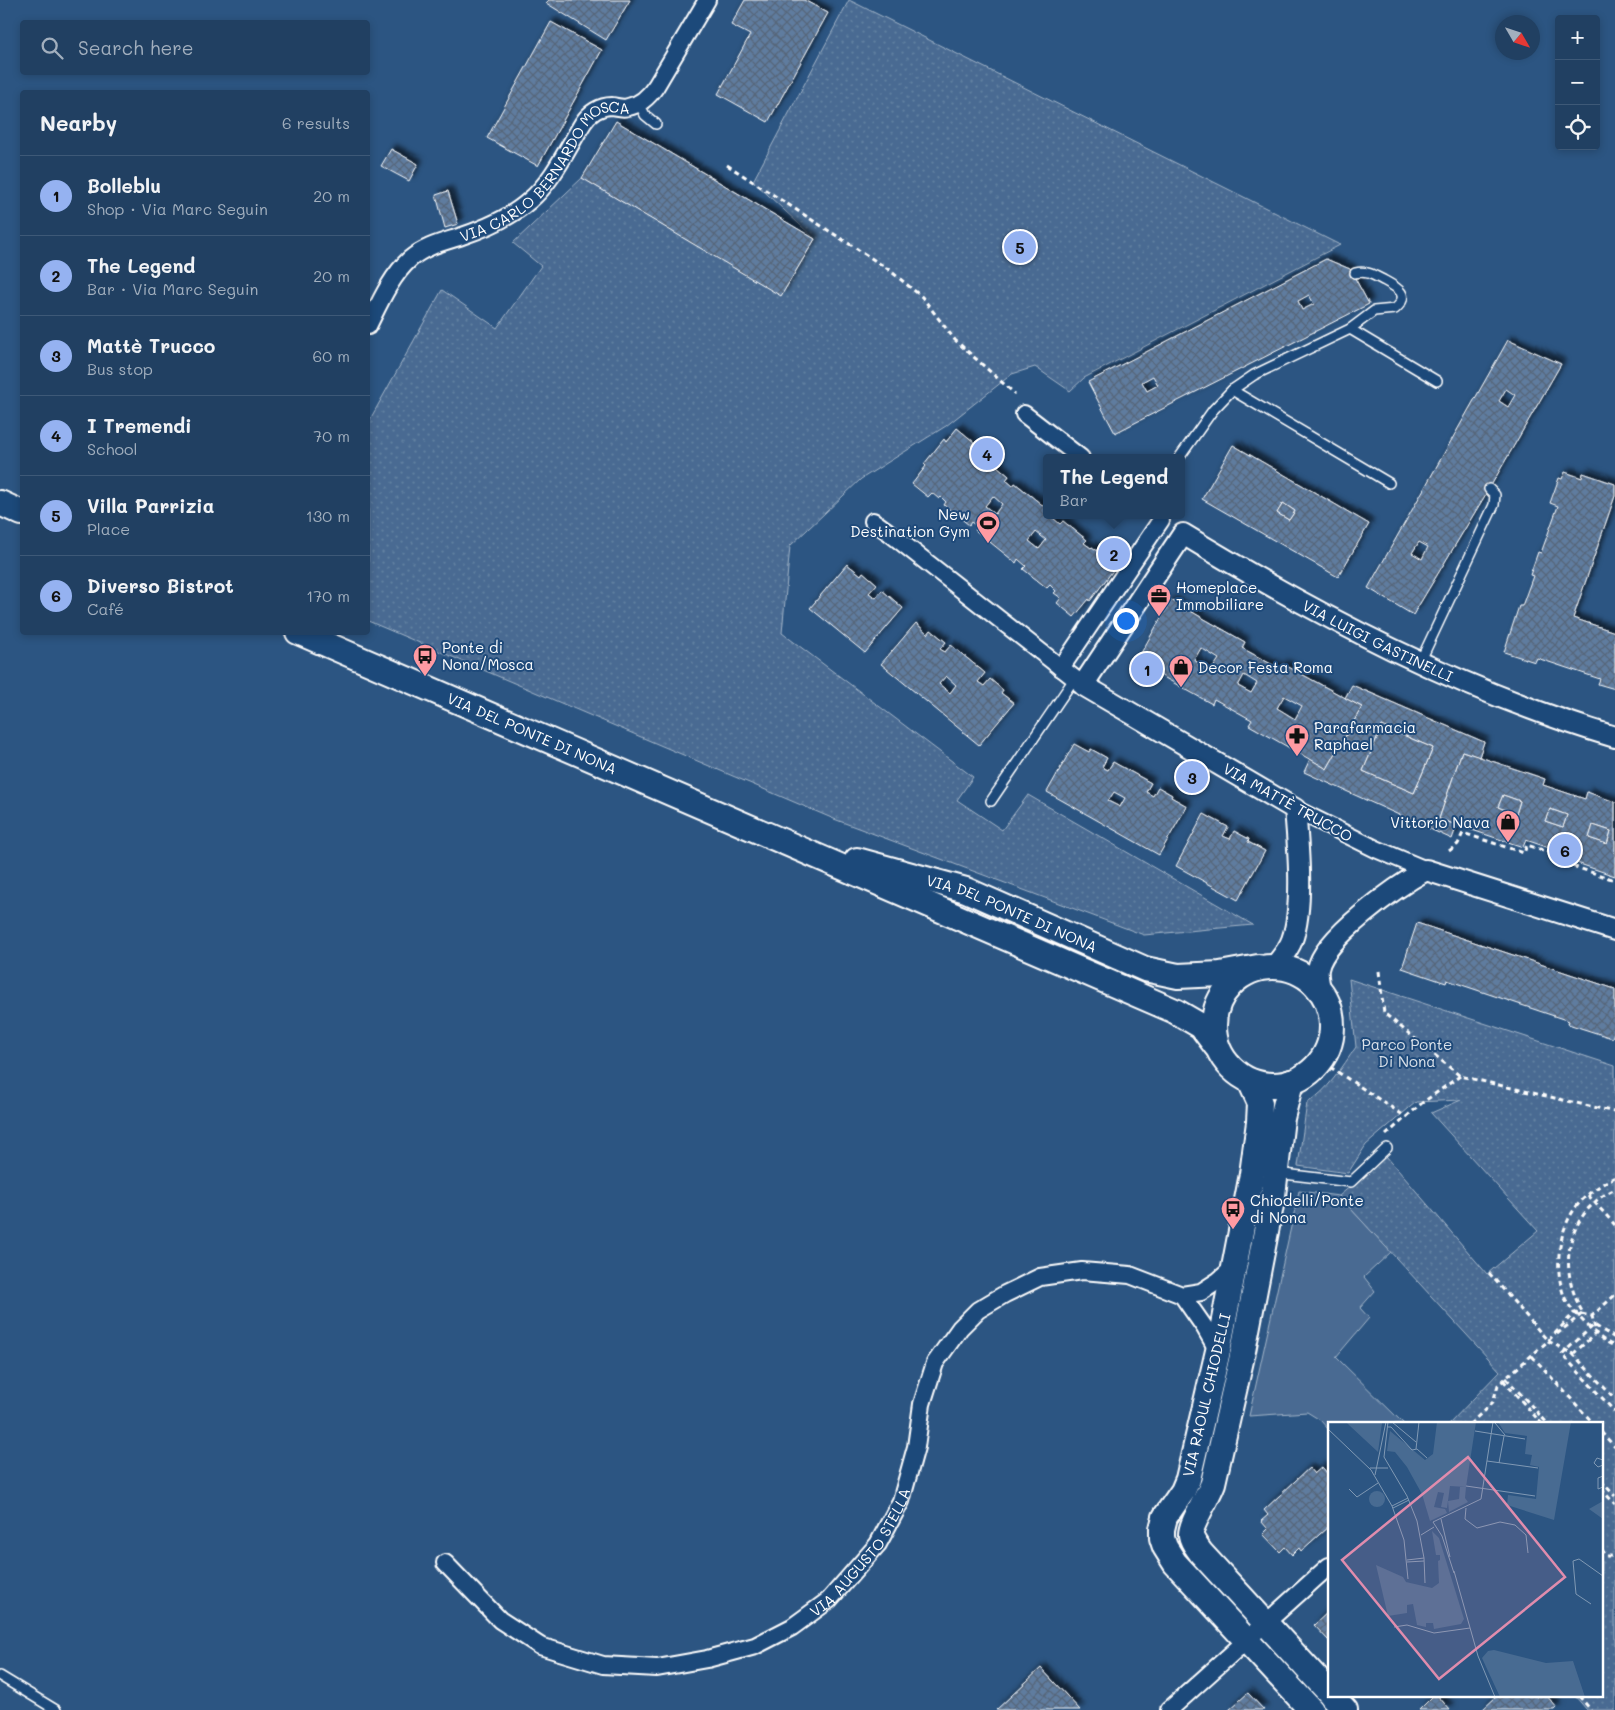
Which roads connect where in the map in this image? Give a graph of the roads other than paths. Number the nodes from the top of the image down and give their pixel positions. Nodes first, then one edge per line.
1 (707, 0) edge
2 (639, 103) junction
3 (656, 124) dead end
4 (1355, 273) dead end
5 (370, 322) edge
6 (1350, 328) junction
7 (1437, 381) dead end
8 (1232, 390) junction
9 (1024, 414) dead end
10 (1076, 454) edge
11 (1182, 454) edge
12 (1389, 483) dead end
13 (1489, 489) dead end
14 (0, 503) edge
15 (20, 512) edge
16 (1157, 519) edge
17 (1161, 519) edge
18 (872, 522) dead end
19 (1184, 534) junction
20 (318, 638) edge
21 (1419, 663) junction
22 (1060, 668) junction
23 (1079, 682) junction
24 (1615, 736) edge
25 (991, 801) dead end
26 (1295, 809) junction
27 (766, 834) junction
28 (1426, 870) junction
29 (1615, 930) edge
30 (1267, 966) junction
31 (1320, 989) junction
32 (1216, 1046) junction
33 (1250, 1081) junction
34 (1292, 1082) junction
35 (1387, 1148) dead end
36 (1276, 1173) junction
37 (1234, 1267) junction
38 (1182, 1295) junction
39 (1218, 1351) junction
40 (445, 1563) dead end
41 (1328, 1567) edge
42 (1265, 1623) junction
43 (1246, 1640) junction
44 (0, 1676) edge
45 (1328, 1691) edge
46 (1334, 1698) edge
47 (56, 1710) edge
48 (1169, 1710) edge
49 (1311, 1710) edge
50 (1345, 1710) edge

1 - 2 street, VIA CARLO BERNARDO MOSCA
2 - 3 lane
2 - 5 street, VIA CARLO BERNARDO MOSCA
4 - 6 lane
6 - 7 lane
6 - 8 lane
8 - 11 lane
8 - 12 lane
9 - 10 street
13 - 21 lane
14 - 15 main road
16 - 22 street
17 - 19 street, VIA LUIGI GASTINELLI
18 - 22 street, VIA MATTÈ TRUCCO
19 - 21 street, VIA LUIGI GASTINELLI
19 - 23 street
20 - 27 main road, VIA DEL PONTE DI NONA
21 - 24 street, VIA LUIGI GASTINELLI
22 - 23 street, VIA MATTÈ TRUCCO
23 - 25 lane
23 - 26 street, VIA MATTÈ TRUCCO
26 - 28 street, VIA MATTÈ TRUCCO
26 - 30 street
27 - 30 main road, VIA DEL PONTE DI NONA
27 - 32 main road, VIA DEL PONTE DI NONA
28 - 29 street, VIA MATTÈ TRUCCO
28 - 31 street
30 - 31 main road
30 - 32 main road
31 - 34 main road
32 - 33 main road
33 - 34 main road
33 - 37 main road, VIA RAOUL CHIODELLI
34 - 36 main road, VIA RAOUL CHIODELLI
35 - 36 lane
36 - 42 main road, VIA RAOUL CHIODELLI
37 - 38 street
37 - 39 main road, VIA RAOUL CHIODELLI
38 - 39 street
38 - 40 street, VIA AUGUSTO STELLA
39 - 43 main road, VIA RAOUL CHIODELLI
41 - 42 street
42 - 43 street
42 - 45 main road, VIA RAOUL CHIODELLI
43 - 48 street
43 - 49 main road, VIA RAOUL CHIODELLI
44 - 47 lane
46 - 50 main road

